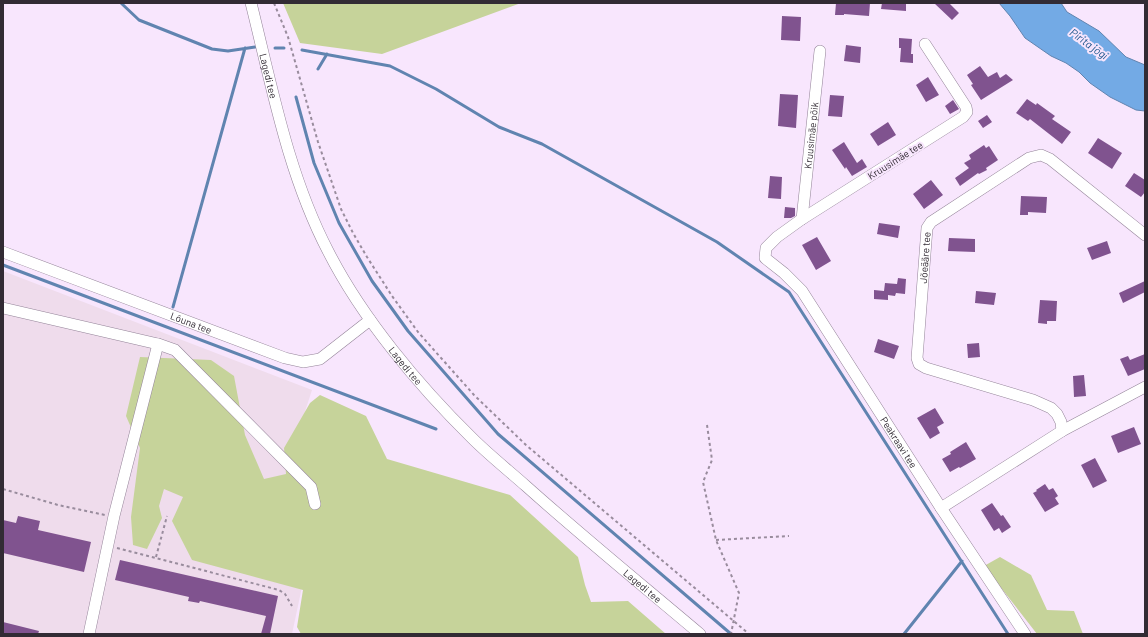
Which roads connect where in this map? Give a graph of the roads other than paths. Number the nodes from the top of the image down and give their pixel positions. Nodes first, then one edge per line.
1 (251, 3) edge
2 (925, 44) dead end
3 (820, 51) dead end
4 (802, 219) junction
5 (1145, 235) edge
6 (3, 252) edge
7 (765, 258) joint
8 (3, 308) edge
9 (370, 320) junction
10 (158, 344) junction
11 (1145, 387) edge
12 (1062, 432) junction
13 (315, 504) dead end
14 (941, 508) junction
15 (89, 634) edge
16 (700, 634) edge
17 (1025, 634) edge

1 - 9 street, Lagedi tee
2 - 4 street, Kruusimäe tee
3 - 4 street, Kruusimäe põik
4 - 7 street, Kruusimäe tee
5 - 12 street, Jõeääre tee
6 - 9 street, Lõuna tee
7 - 14 street, Peakraavi tee
8 - 10 street
9 - 16 street, Lagedi tee
10 - 13 street
10 - 15 street
11 - 12 street
12 - 14 street
14 - 17 street, Peakraavi tee

